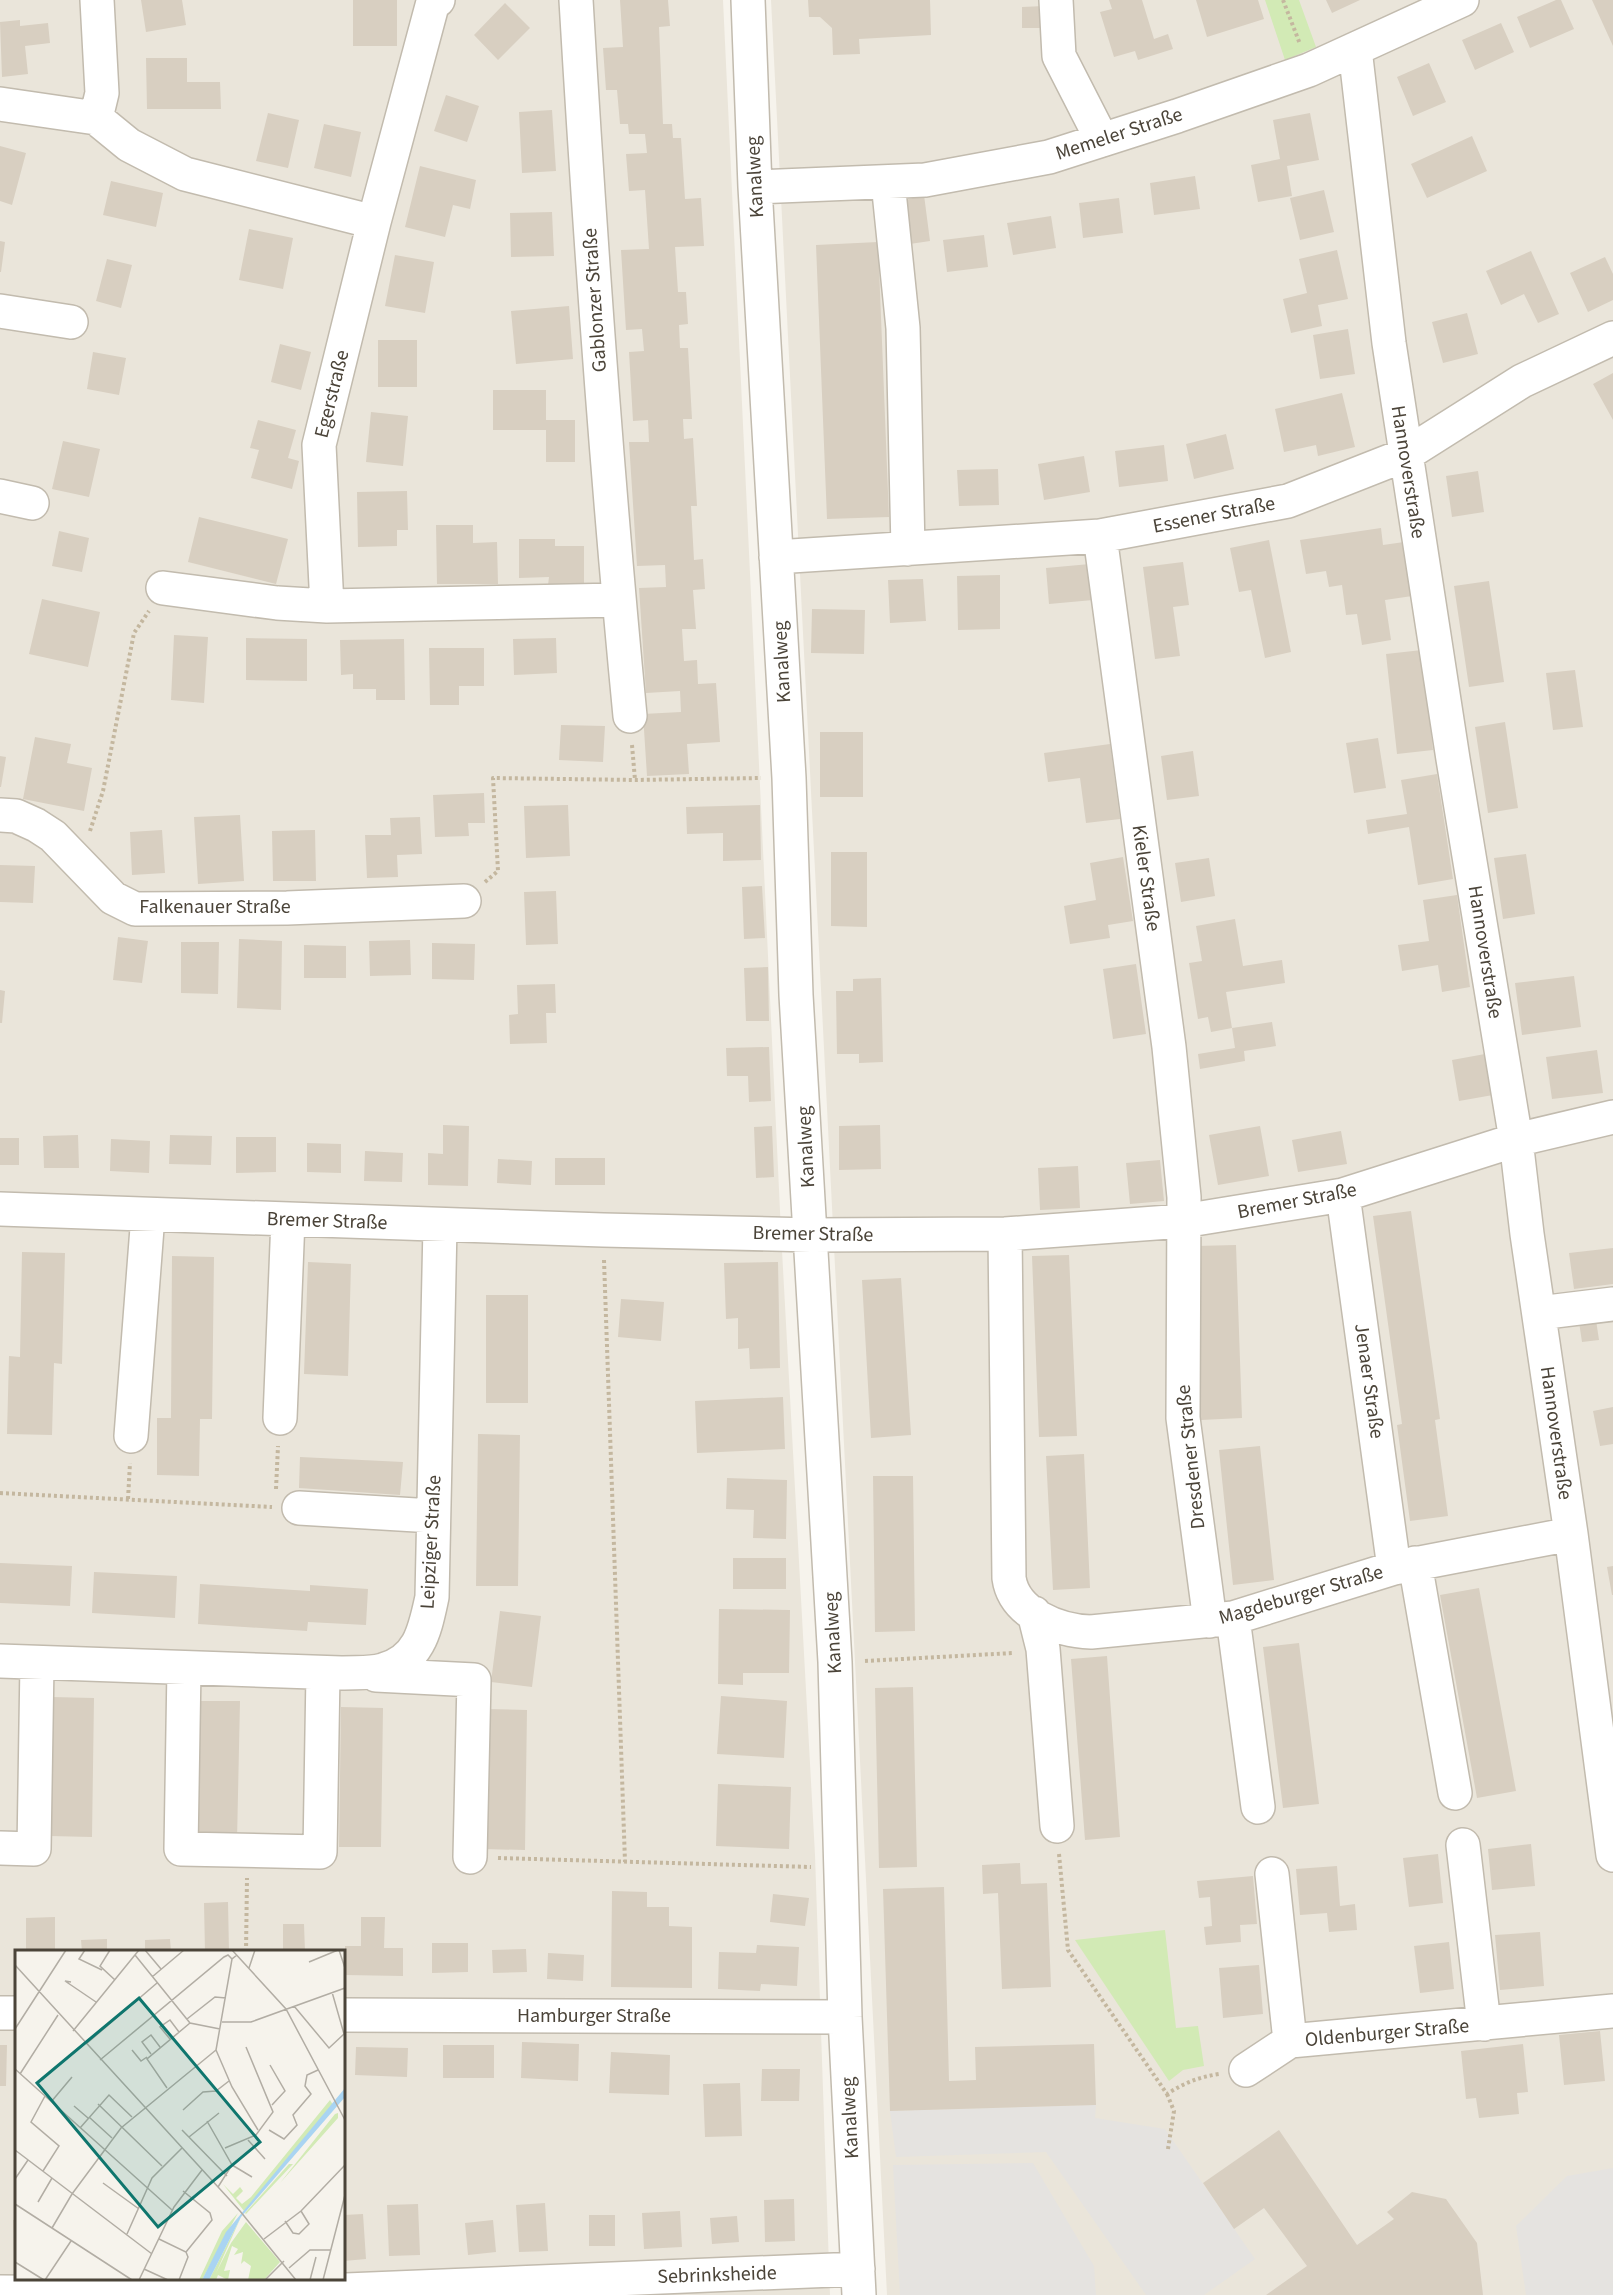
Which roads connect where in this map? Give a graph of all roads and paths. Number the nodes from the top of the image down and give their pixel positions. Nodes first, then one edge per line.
1 (97, 0) edge
2 (576, 0) edge
3 (748, 0) edge
4 (1056, 0) edge
5 (1283, 0) edge
6 (1462, 0) edge
7 (435, 1) edge
8 (1355, 49) junction
9 (1309, 70) junction
10 (0, 104) edge
11 (96, 118) junction
12 (1102, 140) junction
13 (888, 182) junction
14 (755, 187) junction
15 (374, 222) junction
16 (0, 311) edge
17 (71, 322) dead end
18 (1613, 338) edge
19 (1405, 455) junction
20 (0, 496) edge
21 (32, 503) dead end
22 (1100, 536) junction
23 (908, 549) junction
24 (776, 557) junction
25 (163, 588) joint
26 (619, 600) junction
27 (327, 606) junction
28 (630, 716) joint
29 (789, 778) junction
30 (634, 780) junction
31 (0, 815) edge
32 (79, 863) junction
33 (464, 901) joint
34 (1613, 1117) edge
35 (1516, 1140) junction
36 (1343, 1195) junction
37 (0, 1209) edge
38 (148, 1215) junction
39 (288, 1219) junction
40 (1183, 1221) junction
41 (440, 1226) junction
42 (603, 1230) junction
43 (1005, 1234) junction
44 (811, 1235) junction
45 (1613, 1304) edge
46 (1539, 1313) junction
47 (280, 1418) joint
48 (131, 1436) dead end
49 (0, 1493) edge
50 (287, 1508) junction
51 (433, 1516) junction
52 (1571, 1534) junction
53 (1405, 1565) junction
54 (1034, 1613) junction
55 (1221, 1620) junction
56 (1043, 1649) junction
57 (0, 1661) edge
58 (835, 1662) junction
59 (37, 1663) junction
60 (183, 1668) junction
61 (332, 1673) junction
62 (1455, 1793) dead end
63 (1258, 1807) dead end
64 (1057, 1826) joint
65 (1463, 1845) dead end
66 (0, 1848) edge
67 (247, 1850) junction
68 (1613, 1855) edge
69 (470, 1857) joint
70 (625, 1862) junction
71 (813, 1867) dead end
72 (1272, 1874) dead end
73 (246, 1950) edge
74 (1613, 2011) edge
75 (345, 2015) edge
76 (845, 2017) junction
77 (1484, 2024) junction
78 (1290, 2042) junction
79 (1246, 2070) joint
80 (1167, 2094) junction
81 (1168, 2149) dead end
82 (859, 2282) edge
83 (0, 2292) edge

1 - 11 street
2 - 26 street, Gablonzer Straße
3 - 14 street, Kanalweg
4 - 12 street
5 - 9 path
6 - 8 street, Memeler Straße
7 - 15 street, Egerstraße
8 - 9 street, Memeler Straße
8 - 19 street, Hannoverstraße
9 - 12 street, Memeler Straße
10 - 11 street
11 - 15 street
12 - 13 street, Memeler Straße
13 - 14 street, Memeler Straße
13 - 23 street
14 - 24 street, Kanalweg
15 - 27 street, Egerstraße
16 - 17 street
18 - 19 street, Essener Straße
19 - 22 street, Essener Straße
19 - 35 street, Hannoverstraße
20 - 21 street
22 - 23 street, Essener Straße
22 - 40 street, Kieler Straße
23 - 24 street, Essener Straße
24 - 29 street, Kanalweg
25 - 27 street
25 - 32 path
26 - 27 street
26 - 28 street, Gablonzer Straße
28 - 30 path
29 - 30 path
29 - 44 street, Kanalweg
30 - 33 path
31 - 32 street, Falkenauer Straße
32 - 33 street, Falkenauer Straße
34 - 35 street, Bremer Straße
35 - 36 street, Bremer Straße
35 - 46 street, Hannoverstraße
36 - 40 street, Bremer Straße
36 - 53 street, Jenaer Straße
37 - 38 street, Bremer Straße
38 - 39 street, Bremer Straße
38 - 48 street
39 - 41 street, Bremer Straße
39 - 47 street
40 - 43 street, Bremer Straße
40 - 55 street, Dresdener Straße
41 - 42 street, Bremer Straße
41 - 51 street, Leipziger Straße
42 - 44 street, Bremer Straße
42 - 70 path
43 - 44 street, Bremer Straße
43 - 54 street, Magdeburger Straße
44 - 58 street, Kanalweg
45 - 46 street
46 - 52 street, Hannoverstraße
47 - 50 path
49 - 50 path
50 - 51 street
51 - 61 street, Leipziger Straße
52 - 53 street, Magdeburger Straße
52 - 68 street, Hannoverstraße
53 - 55 street, Magdeburger Straße
53 - 62 street, Jenaer Straße
54 - 55 street, Magdeburger Straße
54 - 56 street
55 - 63 street, Dresdener Straße
56 - 58 path
56 - 64 street
57 - 59 street, Leipziger Straße
58 - 76 street, Kanalweg
59 - 60 street, Leipziger Straße
59 - 66 street
60 - 61 street, Leipziger Straße
60 - 67 street
61 - 67 street
61 - 69 street
64 - 80 path
65 - 77 street, Oldenburger Straße
67 - 73 path
69 - 70 path
70 - 71 path
72 - 78 street, Oldenburger Straße
74 - 77 street, Oldenburger Straße
75 - 76 street, Hamburger Straße
76 - 82 street, Kanalweg
77 - 78 street, Oldenburger Straße
78 - 79 street, Oldenburger Straße
79 - 80 path
80 - 81 path
82 - 83 street, Sebrinksheide

